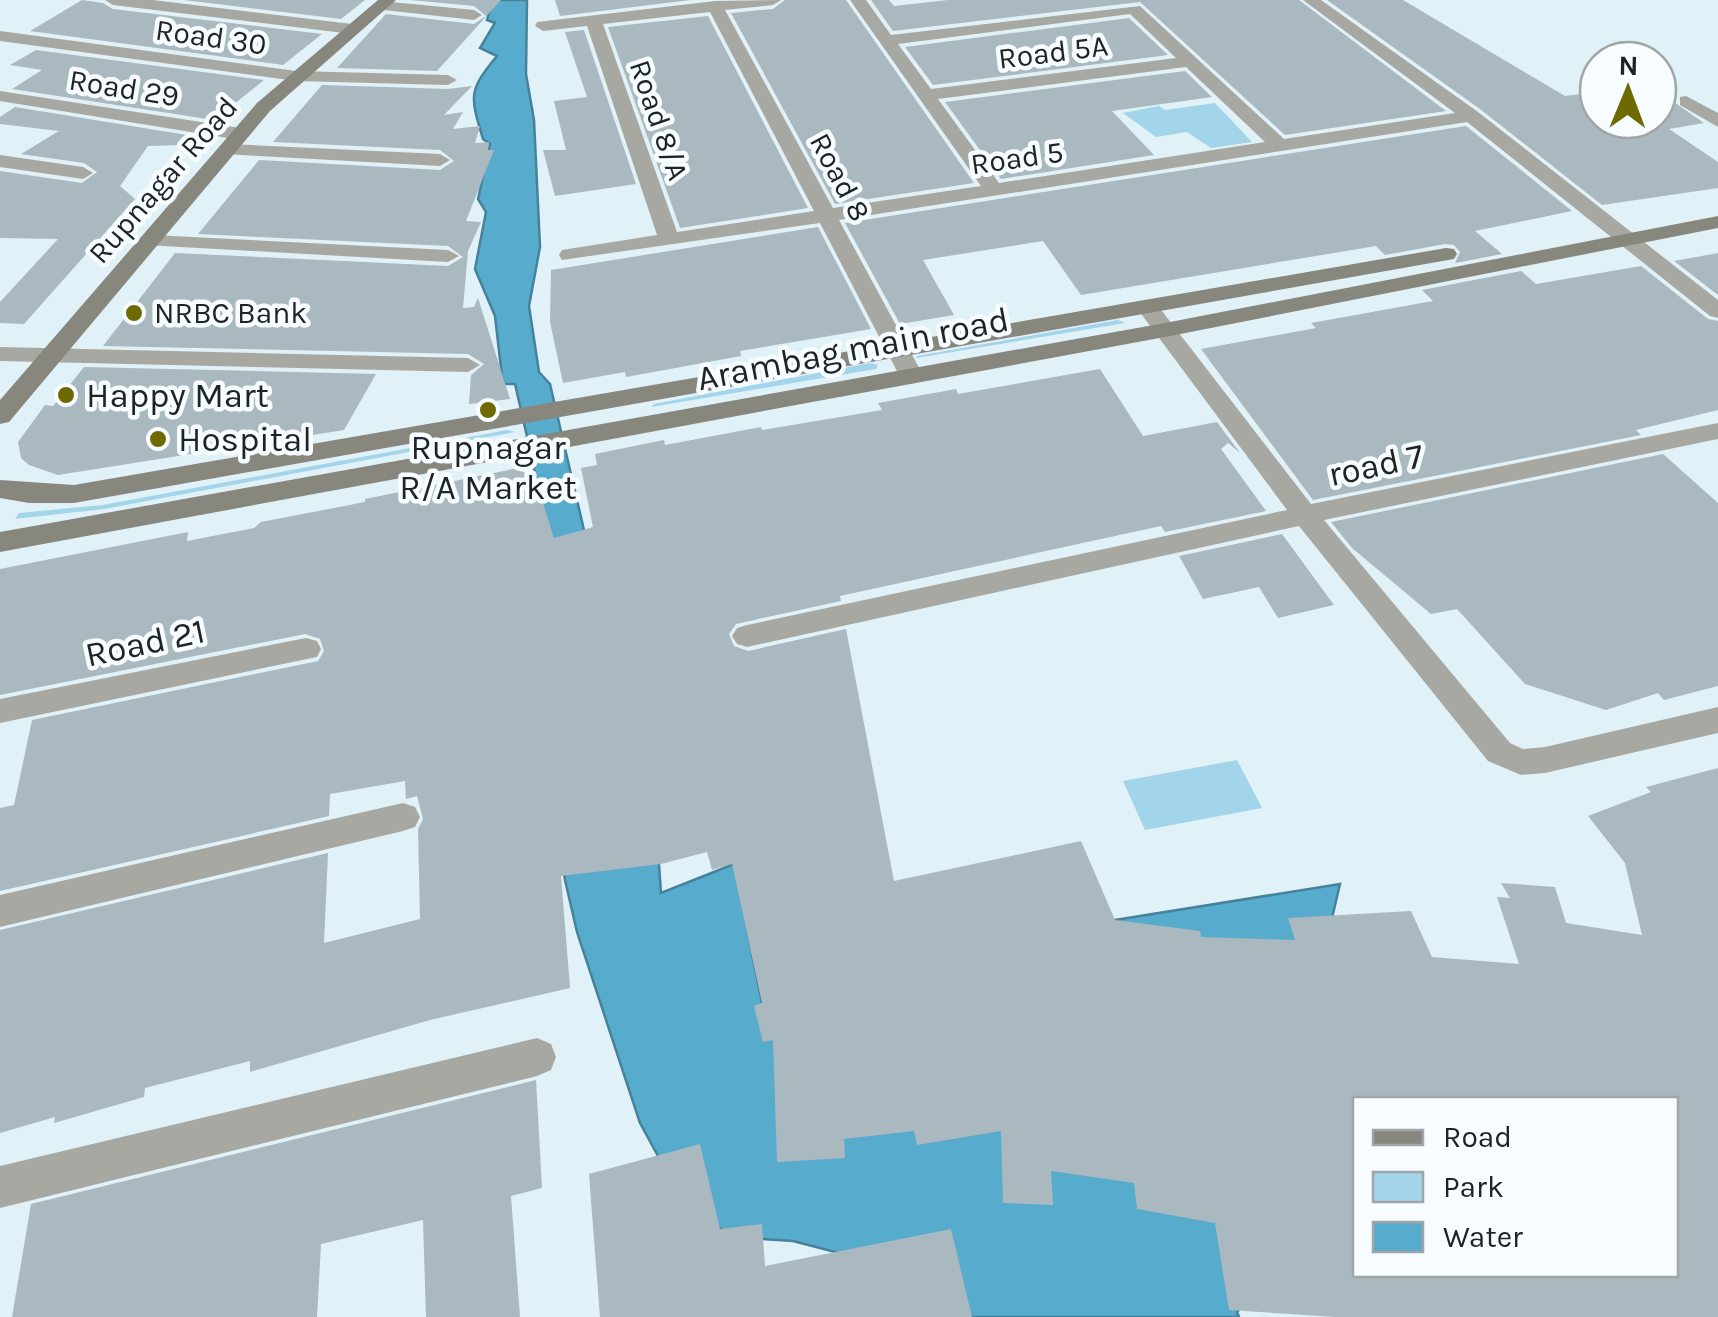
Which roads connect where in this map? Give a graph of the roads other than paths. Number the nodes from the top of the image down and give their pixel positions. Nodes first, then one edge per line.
1 (113, 0) edge
2 (773, 0) edge
3 (858, 0) edge
4 (1311, 0) edge
5 (385, 3) edge
6 (714, 6) junction
7 (474, 15) dead end
8 (593, 20) junction
9 (542, 26) dead end
10 (352, 29) junction
11 (0, 36) edge
12 (888, 40) junction
13 (1186, 62) junction
14 (296, 76) junction
15 (448, 80) dead end
16 (0, 96) edge
17 (927, 96) junction
18 (1686, 101) dead end
19 (1471, 116) junction
20 (1718, 121) edge
21 (235, 142) junction
22 (1281, 148) junction
23 (440, 160) dead end
24 (0, 161) edge
25 (84, 173) dead end
26 (996, 192) junction
27 (1718, 205) edge
28 (826, 216) junction
29 (1718, 222) edge
30 (1614, 232) junction
31 (153, 240) junction
32 (669, 240) junction
33 (448, 256) dead end
34 (570, 256) dead end
35 (1147, 307) junction
36 (1718, 311) edge
37 (1165, 330) junction
38 (897, 348) junction
39 (53, 352) junction
40 (0, 354) edge
41 (468, 365) dead end
42 (911, 375) junction
43 (578, 406) junction
44 (0, 416) edge
45 (1718, 430) edge
46 (584, 437) junction
47 (0, 489) edge
48 (1305, 515) junction
49 (0, 542) edge
50 (747, 636) dead end
51 (306, 649) dead end
52 (0, 711) edge
53 (1718, 720) edge
54 (403, 817) dead end
55 (0, 910) edge
56 (537, 1057) dead end
57 (0, 1188) edge

1 - 10 street
2 - 6 street
3 - 12 street
4 - 19 street
5 - 7 street
5 - 10 street, Rupnagar Road
6 - 8 street
6 - 28 street, Road 8
8 - 9 street
8 - 32 street, Road 8/A
10 - 14 street, Rupnagar Road
11 - 14 street, Road 30
12 - 13 street
12 - 17 street
13 - 17 street, Road 5A
13 - 22 street
14 - 15 street, Road 30
14 - 21 street, Rupnagar Road
16 - 21 street, Road 29
17 - 26 street
18 - 20 street
19 - 22 street, Road 5
19 - 30 street
21 - 23 street, Road 29
21 - 31 street, Rupnagar Road
22 - 26 street, Road 5
24 - 25 street
26 - 28 street, Road 5
27 - 30 street, Arambag main road
28 - 32 street, Road 5
28 - 38 street, Road 8
29 - 30 street, Arambag main road
30 - 35 street, Arambag main road
30 - 36 street
30 - 37 street, Arambag main road
31 - 33 street
31 - 39 street, Rupnagar Road
32 - 34 street, Road 5
35 - 37 street, road 7
35 - 38 street, Arambag main road
37 - 42 street, Arambag main road
37 - 48 street, road 7
38 - 42 street, Road 8
38 - 43 street, Arambag main road
39 - 40 street
39 - 41 street
39 - 44 street, Rupnagar Road
42 - 46 street, Arambag main road
43 - 46 street
43 - 47 street, Arambag main road
45 - 48 street, road 7
46 - 49 street, Arambag main road
48 - 50 street
48 - 53 street
51 - 52 street, Road 21
54 - 55 street
56 - 57 street

